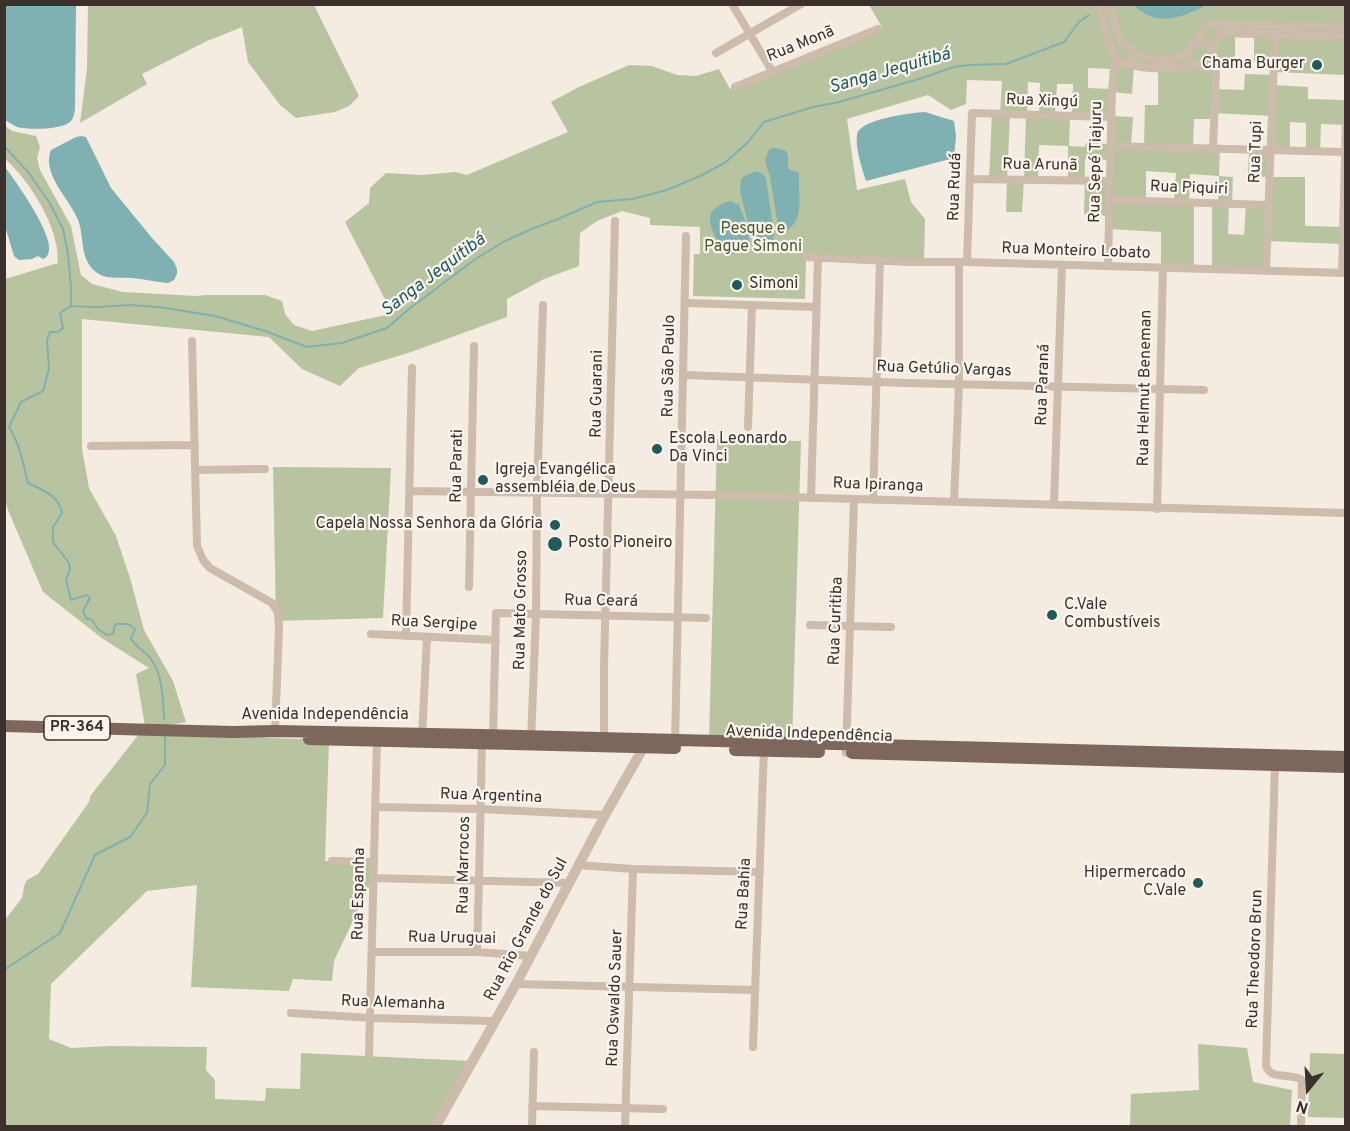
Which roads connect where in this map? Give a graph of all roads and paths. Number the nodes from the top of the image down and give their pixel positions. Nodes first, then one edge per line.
1 (732, 4) edge
2 (801, 4) edge
3 (1100, 4) edge
4 (1110, 4) edge
5 (1346, 27) edge
6 (878, 28) dead end
7 (750, 34) junction
8 (1275, 35) junction
9 (1346, 38) edge
10 (1196, 43) junction
11 (1129, 49) junction
12 (1212, 49) junction
13 (1189, 52) junction
14 (716, 53) dead end
15 (1213, 58) junction
16 (1121, 60) junction
17 (1201, 66) junction
18 (772, 71) junction
19 (1216, 72) junction
20 (735, 87) dead end
21 (972, 113) joint
22 (1111, 117) junction
23 (1346, 120) edge
24 (1111, 146) junction
25 (1213, 148) junction
26 (1270, 150) junction
27 (1345, 152) edge
28 (970, 179) junction
29 (1110, 181) junction
30 (1110, 200) junction
31 (1268, 205) junction
32 (615, 222) dead end
33 (686, 236) dead end
34 (806, 257) dead end
35 (818, 258) junction
36 (880, 261) junction
37 (963, 262) junction
38 (1062, 265) junction
39 (1108, 266) junction
40 (1163, 267) junction
41 (1266, 270) junction
42 (1344, 272) edge
43 (685, 303) junction
44 (543, 305) dead end
45 (752, 305) junction
46 (816, 307) junction
47 (192, 341) dead end
48 (474, 346) dead end
49 (412, 368) dead end
50 (683, 375) junction
51 (750, 377) junction
52 (814, 379) junction
53 (877, 381) junction
54 (959, 384) junction
55 (1058, 387) junction
56 (1160, 389) junction
57 (1204, 390) dead end
58 (748, 427) dead end
59 (195, 445) junction
60 (91, 446) dead end
61 (265, 469) dead end
62 (195, 470) junction
63 (410, 491) junction
64 (471, 491) junction
65 (537, 492) junction
66 (609, 493) junction
67 (681, 495) junction
68 (811, 498) junction
69 (854, 499) junction
70 (873, 500) junction
71 (954, 502) junction
72 (1054, 506) junction
73 (1157, 509) junction
74 (1346, 513) edge
75 (469, 587) dead end
76 (496, 613) joint
77 (536, 615) junction
78 (606, 615) junction
79 (679, 617) junction
80 (706, 618) dead end
81 (810, 625) dead end
82 (850, 626) junction
83 (891, 627) dead end
84 (371, 634) dead end
85 (406, 636) junction
86 (427, 637) junction
87 (496, 640) junction
88 (4, 726) edge
89 (275, 731) junction
90 (233, 732) junction
91 (356, 737) junction
92 (377, 737) junction
93 (422, 738) junction
94 (486, 738) junction
95 (531, 741) junction
96 (604, 742) junction
97 (646, 744) junction
98 (675, 744) junction
99 (764, 747) junction
100 (846, 749) junction
101 (1346, 757) edge
102 (1275, 760) junction
103 (1346, 767) edge
104 (376, 807) junction
105 (480, 809) junction
106 (605, 815) junction
107 (332, 861) dead end
108 (374, 862) junction
109 (578, 866) junction
110 (633, 869) junction
111 (760, 872) junction
112 (373, 878) junction
113 (479, 881) junction
114 (570, 883) junction
115 (372, 952) junction
116 (477, 952) junction
117 (531, 956) junction
118 (516, 984) junction
119 (629, 986) junction
120 (755, 990) junction
121 (291, 1013) dead end
122 (371, 1018) junction
123 (494, 1021) junction
124 (753, 1047) dead end
125 (534, 1052) dead end
126 (369, 1055) dead end
127 (532, 1106) junction
128 (626, 1108) junction
129 (663, 1109) dead end
130 (436, 1126) edge
131 (532, 1126) edge
132 (625, 1126) edge
133 (1301, 1126) edge

1 - 7 street
2 - 7 street
3 - 16 street
4 - 11 street
5 - 10 street
6 - 18 street, Rua Monã
7 - 14 street
7 - 18 street
8 - 9 street
8 - 12 street
8 - 26 street, Rua Tupi
10 - 12 street
10 - 13 street
11 - 13 street
11 - 16 street
11 - 16 street, Rua Sepé Tiajuru
12 - 15 street
13 - 17 street
15 - 17 street
15 - 19 street
16 - 17 street
16 - 22 street, Rua Sepé Tiajuru
17 - 19 street
18 - 20 street, Rua Monã
19 - 25 street
21 - 22 street, Rua Xingú
21 - 28 street, Rua Rudá
22 - 24 street, Rua Sepé Tiajuru
23 - 27 street
24 - 25 street
24 - 29 street, Rua Sepé Tiajuru
25 - 26 street
26 - 27 street
26 - 31 street, Rua Tupi
27 - 42 street
28 - 29 street, Rua Arunã
28 - 37 street, Rua Rudá
29 - 30 street, Rua Sepé Tiajuru
30 - 31 street, Rua Piquiri
30 - 39 street, Rua Sepé Tiajuru
31 - 41 street, Rua Tupi
32 - 66 street, Rua Guarani
33 - 43 street, Rua São Paulo
34 - 35 street, Rua Monteiro Lobato
35 - 36 street, Rua Monteiro Lobato
35 - 46 street
36 - 37 street, Rua Monteiro Lobato
36 - 53 street
37 - 38 street, Rua Monteiro Lobato
37 - 54 street, Rua Rudá
38 - 39 street, Rua Monteiro Lobato
38 - 55 street, Rua Paraná
39 - 40 street, Rua Monteiro Lobato
40 - 41 street, Rua Monteiro Lobato
40 - 56 street, Rua Helmut Beneman
41 - 42 street, Rua Monteiro Lobato
43 - 45 street
43 - 50 street, Rua São Paulo
44 - 65 street, Rua Mato Grosso
45 - 46 street
45 - 51 street
46 - 52 street
47 - 59 street
48 - 64 street, Rua Parati
49 - 63 street
50 - 51 street, Rua Getúlio Vargas
50 - 67 street, Rua São Paulo
51 - 52 street, Rua Getúlio Vargas
51 - 58 street
52 - 53 street, Rua Getúlio Vargas
52 - 68 street
53 - 54 street, Rua Getúlio Vargas
53 - 70 street
54 - 55 street, Rua Getúlio Vargas
54 - 71 street, Rua Rudá
55 - 56 street, Rua Getúlio Vargas
55 - 72 street, Rua Paraná
56 - 57 street, Rua Getúlio Vargas
56 - 73 street, Rua Helmut Beneman
59 - 60 street
59 - 62 street
61 - 62 street
62 - 89 street
63 - 64 street, Rua Ipiranga
63 - 85 street
64 - 65 street, Rua Ipiranga
64 - 75 street, Rua Parati
65 - 66 street, Rua Ipiranga
65 - 77 street, Rua Mato Grosso
66 - 67 street, Rua Ipiranga
66 - 78 street, Rua Guarani
67 - 68 street, Rua Ipiranga
67 - 79 street, Rua São Paulo
68 - 69 street, Rua Ipiranga
69 - 70 street, Rua Ipiranga
69 - 82 street, Rua Curitiba
70 - 71 street, Rua Ipiranga
71 - 72 street, Rua Ipiranga
72 - 73 street, Rua Ipiranga
73 - 74 street, Rua Ipiranga
76 - 77 street, Rua Ceará
76 - 87 street, Rua Marrocos
77 - 78 street, Rua Ceará
77 - 95 street, Rua Mato Grosso
78 - 79 street, Rua Ceará
78 - 96 street, Rua Guarani
79 - 80 street, Rua Ceará
79 - 98 street, Rua São Paulo
81 - 82 street
82 - 83 street
82 - 100 street, Rua Curitiba
84 - 85 street, Rua Sergipe
85 - 86 street, Rua Sergipe
86 - 87 street, Rua Sergipe
86 - 93 street
87 - 94 street, Rua Marrocos
88 - 90 main road, PR-364
89 - 90 main road, Avenida Independência
89 - 91 main road, Avenida Independência
90 - 91 main road, Avenida Independência
91 - 92 main road, Avenida Independência
92 - 93 main road, Avenida Independência
92 - 104 street, Rua Espanha
93 - 94 main road, Avenida Independência
94 - 95 main road, Avenida Independência
94 - 105 street, Rua Marrocos
95 - 96 main road, Avenida Independência
96 - 97 main road, Avenida Independência
97 - 98 main road, Avenida Independência
97 - 106 street, Rua Rio Grande do Sul
98 - 99 main road, Avenida Independência
99 - 100 main road, Avenida Independência
99 - 111 street, Rua Bahia
100 - 102 main road, Avenida Independência
101 - 102 main road, Avenida Independência
102 - 103 main road, Avenida Independência
102 - 133 street, Rua Theodoro Brun
104 - 105 street, Rua Argentina
104 - 108 street, Rua Espanha
105 - 106 street, Rua Argentina
105 - 113 street, Rua Marrocos
106 - 109 street, Rua Rio Grande do Sul
107 - 108 street
108 - 112 street, Rua Espanha
109 - 110 street
109 - 114 street, Rua Rio Grande do Sul
110 - 111 street
110 - 119 street, Rua Oswaldo Sauer
111 - 120 street, Rua Bahia
112 - 113 street
112 - 115 street, Rua Espanha
113 - 114 street
113 - 116 street, Rua Marrocos
114 - 117 street, Rua Rio Grande do Sul
115 - 116 street, Rua Uruguai
115 - 122 street, Rua Espanha
116 - 117 street, Rua Uruguai
117 - 118 street, Rua Rio Grande do Sul
118 - 119 street
118 - 123 street, Rua Rio Grande do Sul
119 - 120 street
119 - 128 street, Rua Oswaldo Sauer
120 - 124 street, Rua Bahia
121 - 122 street, Rua Alemanha
122 - 123 street, Rua Alemanha
122 - 126 street, Rua Espanha
123 - 130 street, Rua Rio Grande do Sul
125 - 127 street
127 - 128 street
127 - 131 street
128 - 129 street
128 - 132 street, Rua Oswaldo Sauer

